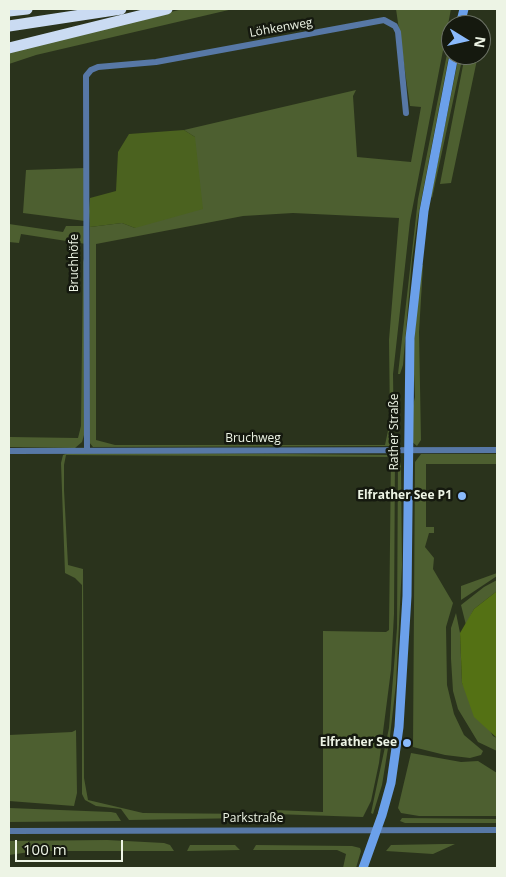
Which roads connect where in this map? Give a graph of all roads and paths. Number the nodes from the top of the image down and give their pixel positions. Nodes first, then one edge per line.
1 (27, 9) edge
2 (121, 9) edge
3 (166, 9) edge
4 (9, 11) edge
5 (9, 26) edge
6 (69, 32) junction
7 (9, 39) edge
8 (9, 48) edge
9 (452, 65) edge
10 (86, 76) joint
11 (406, 113) dead end
12 (87, 450) junction
13 (407, 450) junction
14 (497, 450) edge
15 (9, 451) edge
16 (378, 830) junction
17 (497, 830) edge
18 (9, 831) edge
19 (363, 868) edge

1 - 4 highway
2 - 5 highway
3 - 6 highway
6 - 7 highway
6 - 8 highway
9 - 13 main road, Rather Straße
10 - 11 street, Löhkenweg
10 - 12 street, Bruchhöfe
12 - 13 street, Bruchweg
12 - 15 street, Bruchweg
13 - 14 street, Bruchweg
13 - 16 main road, Rather Straße
16 - 17 street, Parkstraße
16 - 18 street, Parkstraße
16 - 19 main road, Rather Straße

